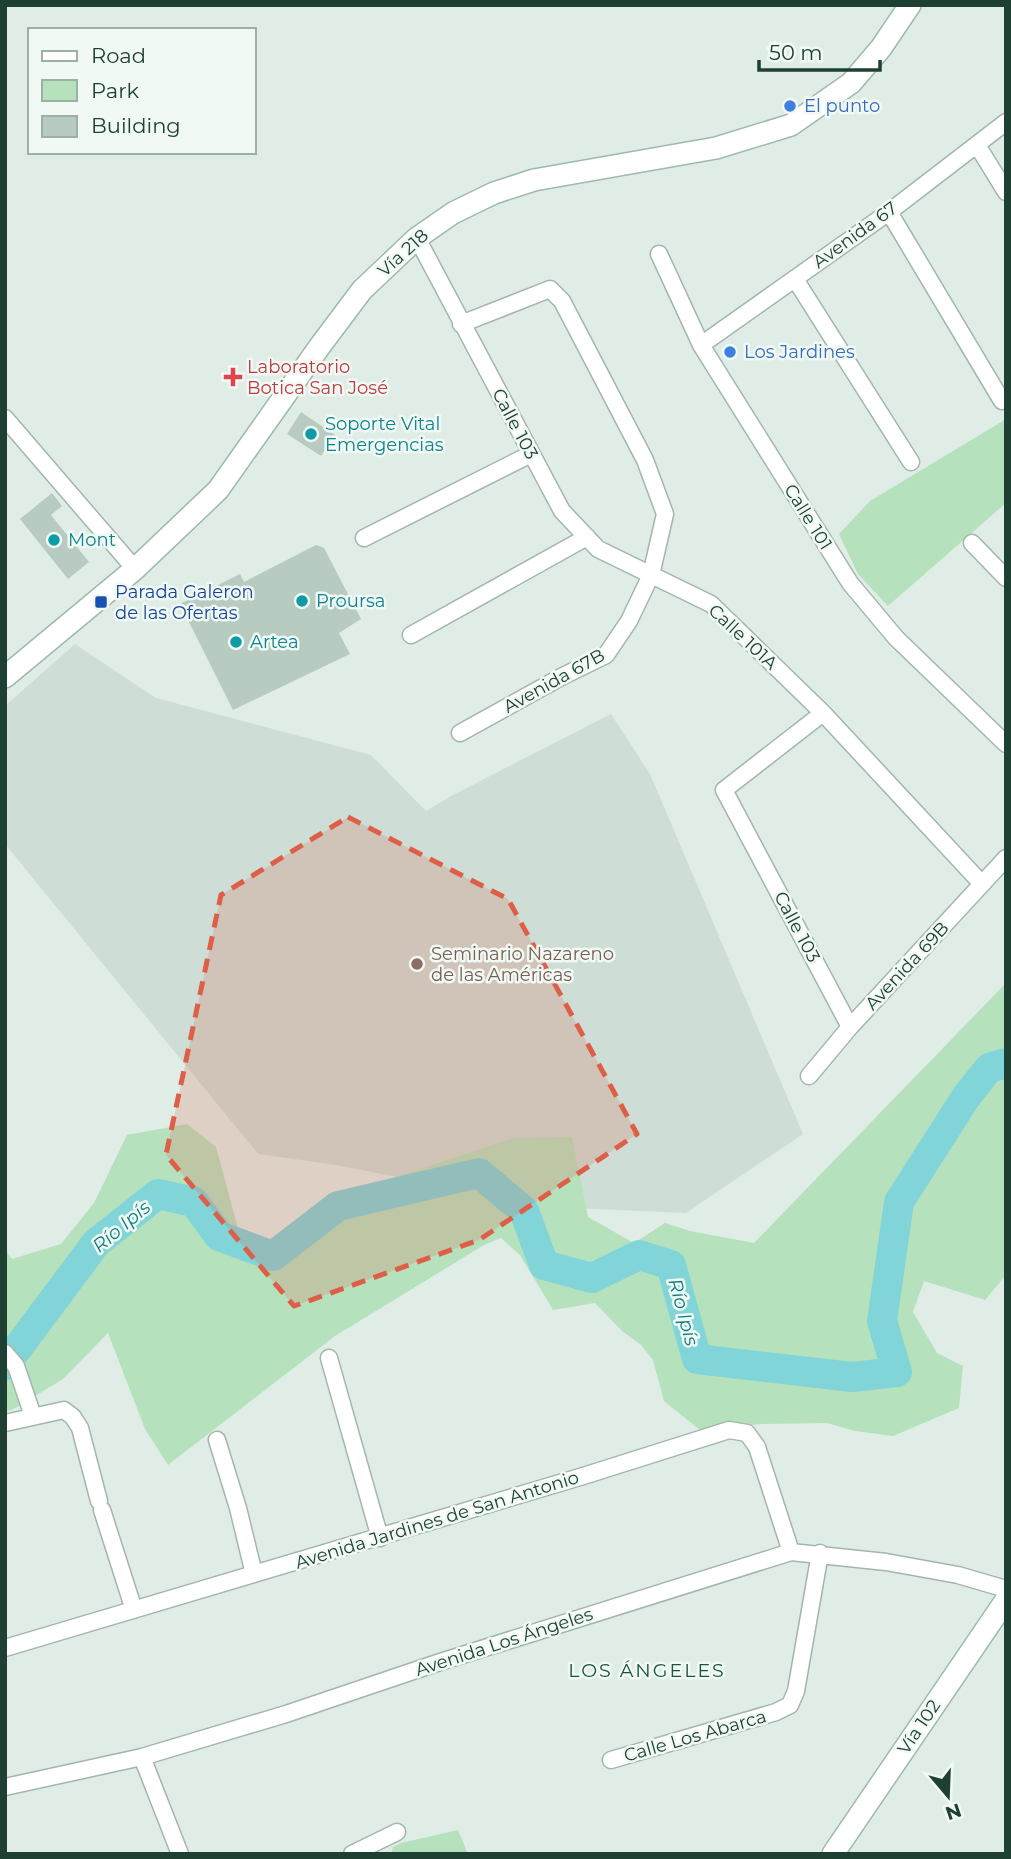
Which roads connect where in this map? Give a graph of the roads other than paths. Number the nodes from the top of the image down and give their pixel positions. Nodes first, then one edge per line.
1 (910, 5) edge
2 (1006, 122) edge
3 (977, 145) junction
4 (1006, 192) edge
5 (888, 212) junction
6 (416, 238) junction
7 (659, 254) dead end
8 (795, 279) junction
9 (461, 324) junction
10 (701, 345) junction
11 (1002, 401) dead end
12 (5, 418) edge
13 (531, 454) junction
14 (911, 462) dead end
15 (587, 537) junction
16 (364, 538) dead end
17 (972, 543) dead end
18 (135, 569) junction
19 (651, 575) junction
20 (1006, 578) edge
21 (411, 635) dead end
22 (5, 677) edge
23 (823, 713) junction
24 (460, 733) dead end
25 (1006, 744) edge
26 (1006, 858) edge
27 (982, 884) junction
28 (850, 1027) junction
29 (809, 1076) dead end
30 (6, 1354) edge
31 (329, 1358) dead end
32 (33, 1416) junction
33 (5, 1423) edge
34 (217, 1440) dead end
35 (380, 1538) junction
36 (791, 1552) junction
37 (820, 1553) junction
38 (254, 1574) junction
39 (1006, 1589) edge
40 (1006, 1600) edge
41 (134, 1610) junction
42 (5, 1648) edge
43 (142, 1757) junction
44 (611, 1760) dead end
45 (5, 1787) edge
46 (397, 1832) dead end
47 (841, 1850) edge
48 (180, 1854) edge
49 (352, 1854) edge

1 - 6 main road, Vía 218
2 - 3 street, Avenida 67
3 - 4 street
3 - 5 street, Avenida 67
5 - 8 street, Avenida 67
5 - 11 street
6 - 9 street, Calle 103
6 - 18 main road, Vía 218
7 - 10 street, Calle 101
8 - 10 street, Avenida 67
8 - 14 street
9 - 13 street, Calle 103
9 - 19 street
10 - 25 street, Calle 101
12 - 18 street
13 - 15 street, Calle 103
13 - 16 street
15 - 19 street, Calle 103
15 - 21 street
17 - 20 street
18 - 22 main road, Vía 218
19 - 23 street, Calle 101A
19 - 24 street, Avenida 67B
23 - 27 street, Calle 101A
23 - 28 street, Calle 103
26 - 27 street, Avenida 69B
27 - 28 street, Avenida 69B
28 - 29 street, Avenida 69B
30 - 32 street
31 - 35 street
32 - 33 street
32 - 41 street
34 - 38 street
35 - 36 street, Avenida Jardines de San Antonio
35 - 38 street, Avenida Jardines de San Antonio
36 - 37 street, Avenida Los Ángeles
36 - 43 street, Avenida Los Ángeles
37 - 39 street, Avenida Los Ángeles
37 - 44 street, Calle Los Abarca
38 - 41 street, Avenida Jardines de San Antonio
40 - 47 main road, Vía 102
41 - 42 street, Avenida Jardines de San Antonio
43 - 45 street, Avenida Los Ángeles
43 - 48 street
46 - 49 street

